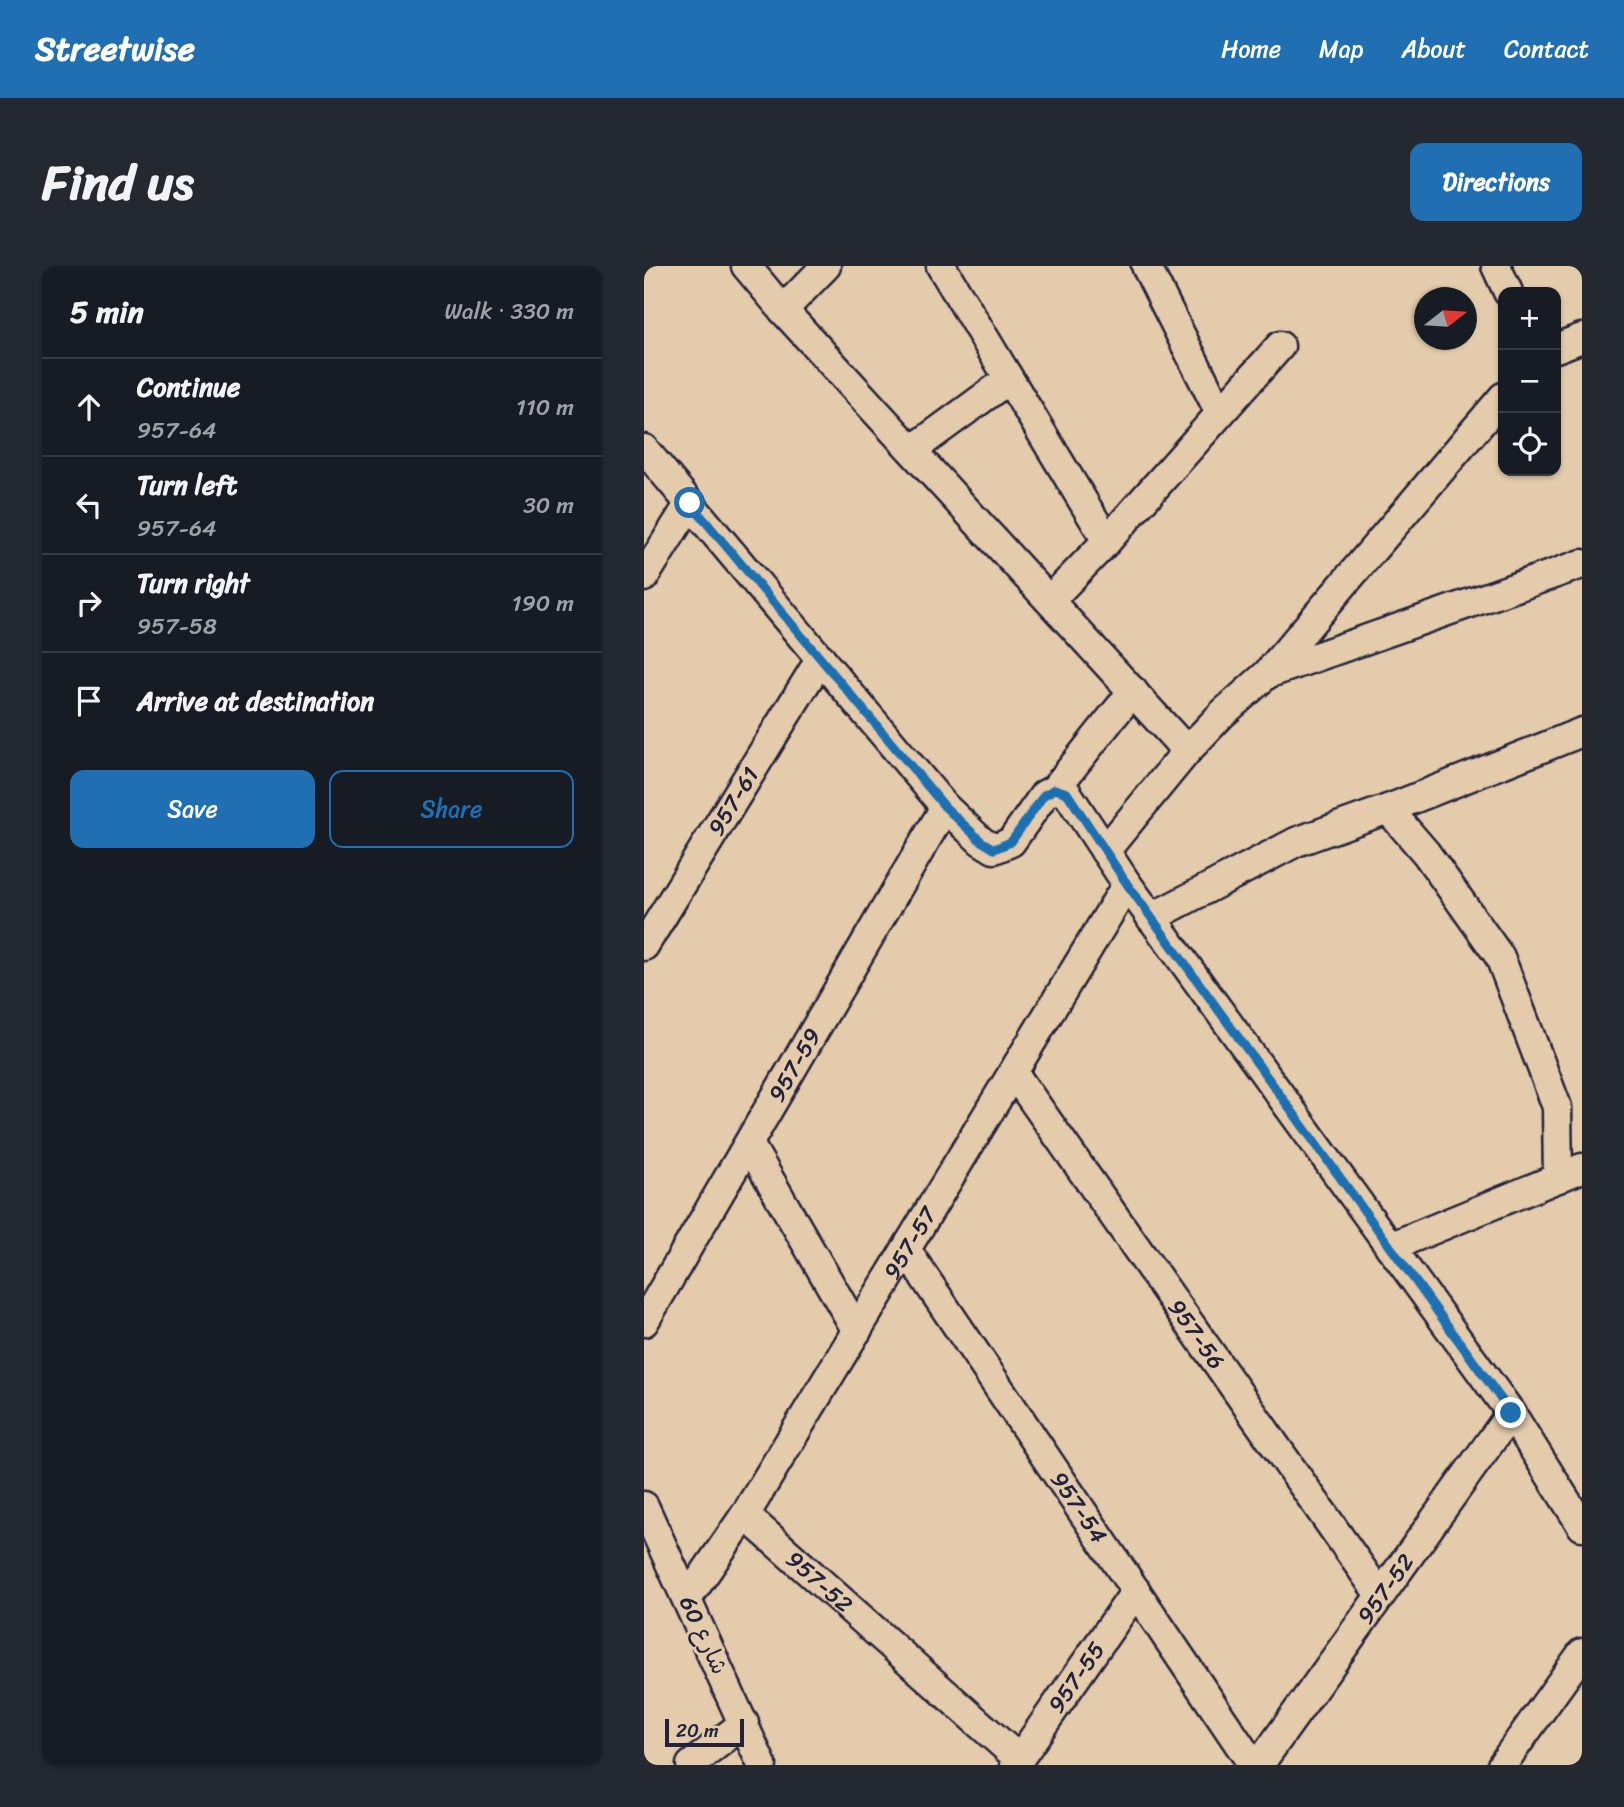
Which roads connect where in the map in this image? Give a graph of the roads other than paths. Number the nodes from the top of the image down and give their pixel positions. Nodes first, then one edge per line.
1 (746, 266) edge
2 (827, 266) edge
3 (941, 266) edge
4 (1146, 266) edge
5 (1496, 266) edge
6 (1506, 287) edge
7 (783, 310) junction
8 (1582, 338) edge
9 (1280, 346) dead end
10 (1561, 346) edge
11 (1009, 379) junction
12 (1498, 403) edge
13 (1220, 413) junction
14 (644, 449) edge
15 (912, 450) junction
16 (690, 503) junction
17 (1107, 541) junction
18 (1582, 564) edge
19 (644, 577) edge
20 (1050, 600) junction
21 (821, 658) junction
22 (1267, 674) junction
23 (1133, 691) junction
24 (1582, 732) edge
25 (1187, 751) junction
26 (1055, 789) junction
27 (945, 807) junction
28 (1388, 809) junction
29 (1105, 850) junction
30 (1127, 884) junction
31 (1152, 918) junction
32 (644, 946) edge
33 (1013, 1072) junction
34 (749, 1144) junction
35 (1570, 1173) edge
36 (1390, 1247) junction
37 (906, 1250) junction
38 (644, 1322) edge
39 (857, 1331) junction
40 (1511, 1413) junction
41 (644, 1506) edge
42 (745, 1515) junction
43 (1582, 1526) edge
44 (1136, 1591) junction
45 (1381, 1595) junction
46 (687, 1599) junction
47 (1582, 1653) edge
48 (744, 1723) junction
49 (1017, 1762) edge
50 (691, 1765) edge
51 (762, 1765) edge
52 (1253, 1765) edge
53 (1259, 1765) edge
54 (1502, 1765) edge

1 - 7 street
2 - 7 street
3 - 11 street
4 - 13 street
5 - 6 street
7 - 15 street
8 - 10 street
9 - 13 street
11 - 15 street
11 - 17 street
12 - 22 street
13 - 17 street
14 - 16 street
15 - 20 street
16 - 19 street
16 - 21 street
17 - 20 street
18 - 22 street
20 - 23 street
21 - 27 street
21 - 32 street, 957-61
22 - 25 street
23 - 25 street
23 - 26 street
24 - 28 street
25 - 29 street
26 - 27 street
26 - 29 street
27 - 34 street, 957-59
28 - 31 street
28 - 35 street
29 - 30 street
30 - 31 street
30 - 33 street, 957-57
31 - 36 street
33 - 37 street, 957-57
33 - 45 street, 957-56
34 - 38 street, 957-59
34 - 39 street
35 - 36 street
36 - 40 street
37 - 39 street, 957-57
37 - 44 street, 957-54
39 - 42 street, 957-57
40 - 43 street
40 - 45 street, 957-52
41 - 46 street, شارع 60
42 - 46 street, 957-57
42 - 49 street, 957-52
44 - 49 street, 957-55
44 - 52 street, 957-54
45 - 53 street, 957-52
46 - 48 street, شارع 60
47 - 54 street
48 - 50 street
48 - 51 street, شارع 60

